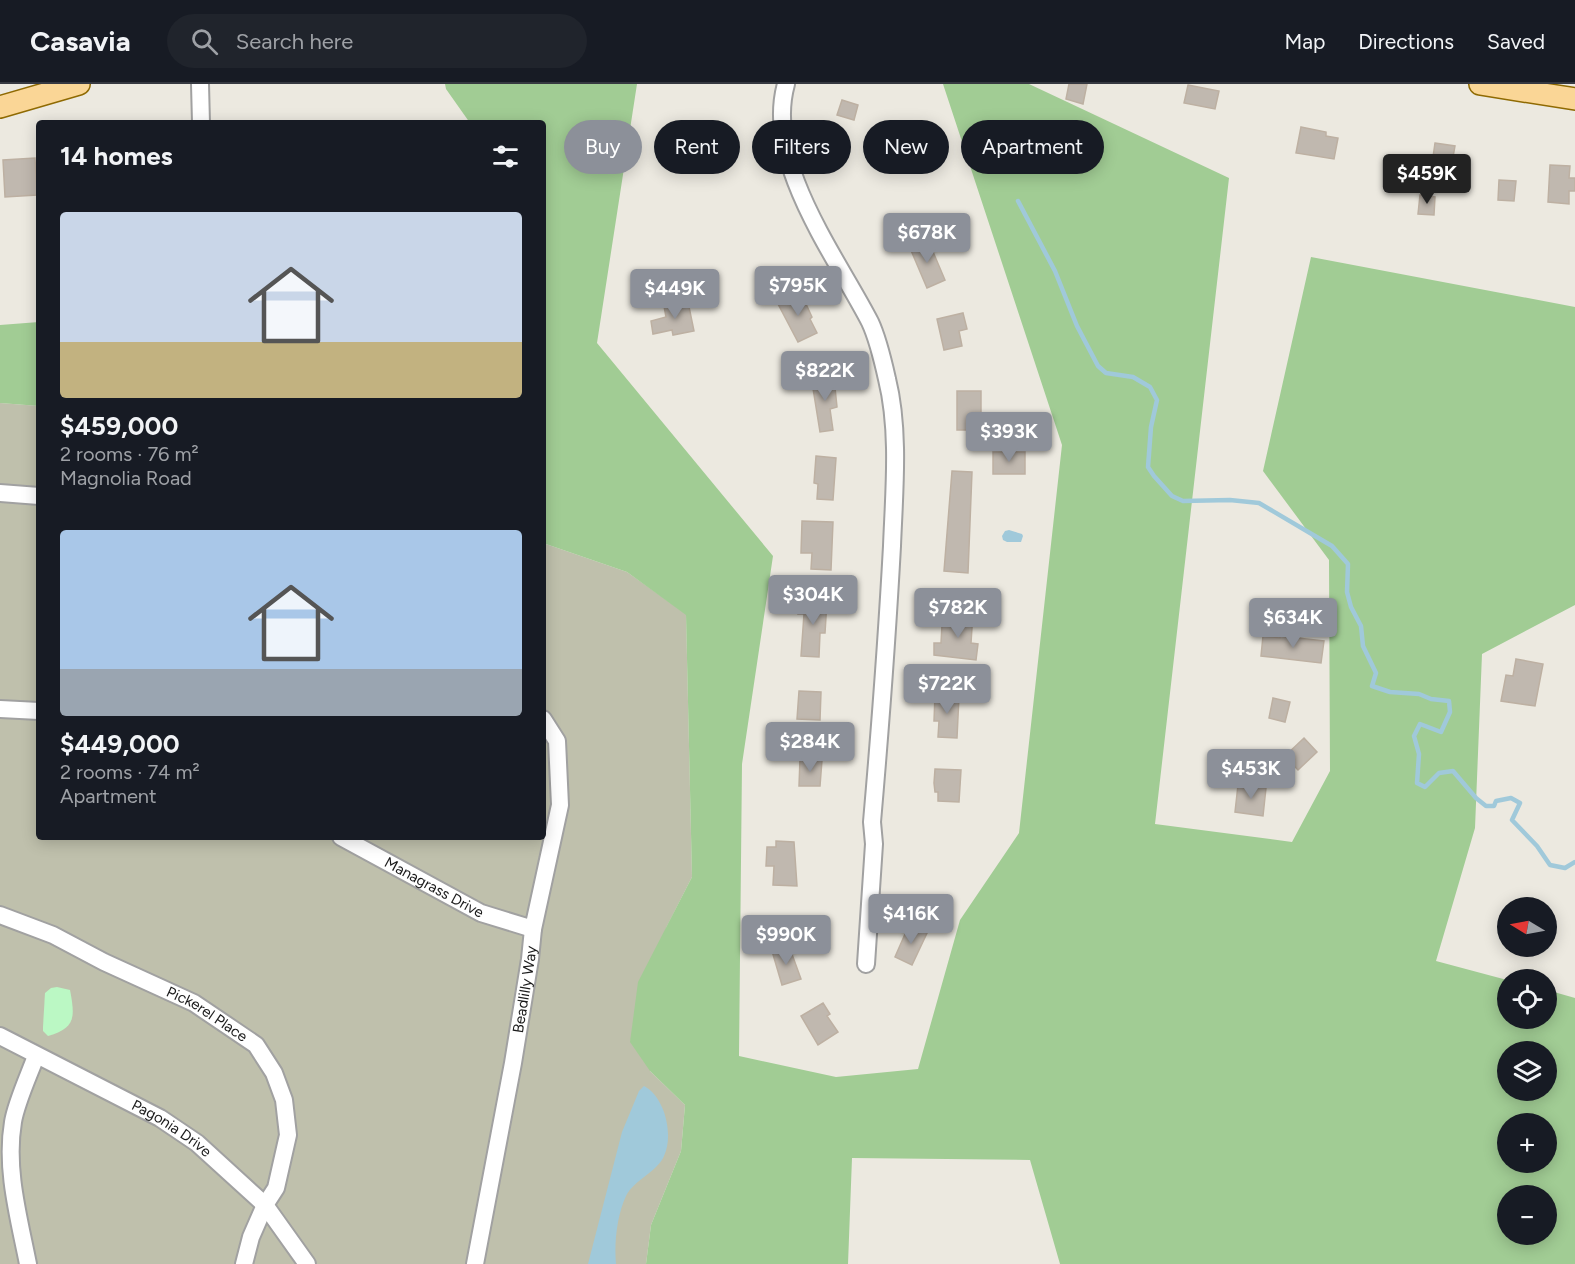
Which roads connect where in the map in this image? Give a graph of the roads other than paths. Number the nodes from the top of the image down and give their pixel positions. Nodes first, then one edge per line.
1 (79, 84) edge
2 (200, 84) edge
3 (786, 84) edge
4 (1480, 84) edge
5 (1575, 99) edge
6 (0, 107) edge
7 (201, 120) edge
8 (0, 493) edge
9 (36, 496) edge
10 (0, 708) edge
11 (36, 711) edge
12 (546, 724) edge
13 (347, 840) edge
14 (0, 915) edge
15 (533, 929) junction
16 (866, 964) dead end
17 (0, 1036) edge
18 (36, 1056) junction
19 (7, 1193) edge
20 (265, 1205) junction
21 (28, 1264) edge
22 (244, 1264) edge
23 (307, 1264) edge
24 (475, 1264) edge

1 - 6 main road
2 - 7 street
3 - 16 street
4 - 5 main road
8 - 9 street
10 - 11 street
12 - 15 street, Beadlilly Way
13 - 15 street, Managrass Drive
14 - 20 street, Pickerel Place
15 - 24 street, Beadlilly Way
17 - 18 street, Pagonia Drive
18 - 19 street
18 - 20 street, Pagonia Drive
19 - 21 street
20 - 22 street, Pickerel Place
20 - 23 street, Pagonia Drive

